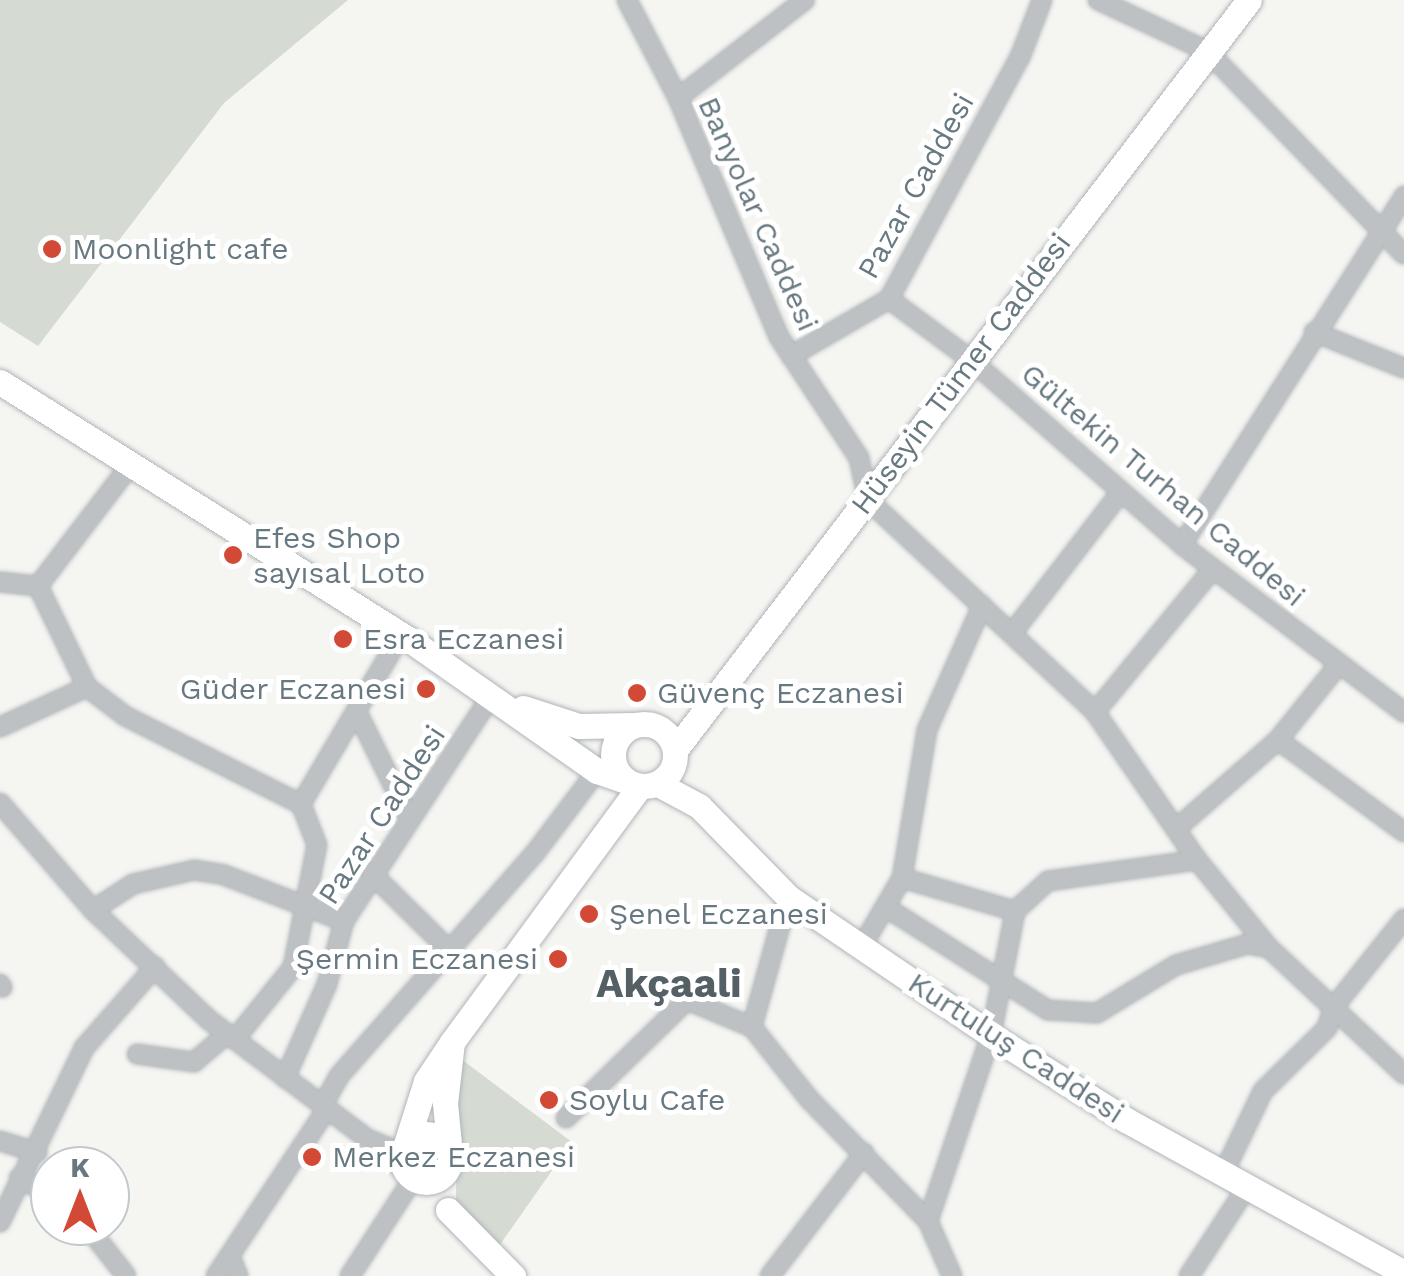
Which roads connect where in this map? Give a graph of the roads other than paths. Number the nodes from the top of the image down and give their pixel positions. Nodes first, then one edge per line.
1 (626, 0) edge
2 (805, 0) edge
3 (1042, 0) edge
4 (1098, 0) edge
5 (1249, 0) edge
6 (1206, 51) junction
7 (678, 98) junction
8 (1404, 196) edge
9 (1383, 232) junction
10 (1404, 254) edge
11 (889, 299) junction
12 (1314, 332) junction
13 (790, 356) junction
14 (971, 360) junction
15 (1404, 368) edge
16 (0, 382) edge
17 (129, 468) junction
18 (1121, 492) junction
19 (868, 500) junction
20 (1182, 544) junction
21 (1213, 569) junction
22 (0, 582) edge
23 (38, 586) junction
24 (982, 606) junction
25 (1013, 632) junction
26 (401, 635) junction
27 (1339, 664) junction
28 (87, 688) junction
29 (720, 693) junction
30 (492, 696) junction
31 (357, 712) junction
32 (1094, 712) junction
33 (1404, 712) edge
34 (645, 726) junction
35 (0, 727) edge
36 (1278, 740) junction
37 (675, 750) junction
38 (598, 771) junction
39 (641, 784) junction
40 (0, 803) edge
41 (301, 804) junction
42 (409, 816) junction
43 (1177, 828) junction
44 (1404, 832) edge
45 (1197, 860) junction
46 (371, 874) junction
47 (902, 878) junction
48 (788, 897) junction
49 (303, 905) junction
50 (887, 908) junction
51 (94, 910) junction
52 (1014, 911) junction
53 (1404, 919) edge
54 (344, 921) junction
55 (862, 946) junction
56 (446, 947) junction
57 (1270, 948) junction
58 (154, 968) junction
59 (997, 981) junction
60 (1333, 1008) junction
61 (752, 1027) junction
62 (991, 1035) junction
63 (231, 1036) junction
64 (452, 1042) junction
65 (137, 1054) dead end
66 (1404, 1074) edge
67 (284, 1078) junction
68 (325, 1107) junction
69 (566, 1118) dead end
70 (0, 1142) edge
71 (41, 1146) edge
72 (30, 1150) edge
73 (864, 1153) junction
74 (448, 1162) junction
75 (30, 1164) edge
76 (409, 1167) junction
77 (1224, 1172) junction
78 (20, 1178) junction
79 (30, 1183) edge
80 (1248, 1188) junction
81 (448, 1210) junction
82 (928, 1220) junction
83 (0, 1222) edge
84 (103, 1246) edge
85 (230, 1256) junction
86 (1404, 1273) edge
87 (126, 1276) edge
88 (216, 1276) edge
89 (238, 1276) edge
90 (350, 1276) edge
91 (512, 1276) edge
92 (770, 1276) edge
93 (952, 1276) edge
94 (1189, 1276) edge

1 - 7 street, Banyolar Caddesi
2 - 7 street
3 - 11 street, Pazar Caddesi
4 - 6 street
5 - 6 main road, Hüseyin Tümer Caddesi
6 - 9 street
6 - 14 main road, Hüseyin Tümer Caddesi
7 - 13 street, Banyolar Caddesi
8 - 9 street
9 - 10 street
9 - 12 street
11 - 13 street, Pazar Caddesi
11 - 14 street, Gültekin Turhan Caddesi
12 - 15 street
12 - 20 street
13 - 19 street, Banyolar Caddesi
14 - 18 street, Gültekin Turhan Caddesi
14 - 19 main road, Hüseyin Tümer Caddesi
16 - 17 main road
17 - 23 street
17 - 26 main road
18 - 20 street, Gültekin Turhan Caddesi
18 - 25 street
19 - 24 street
19 - 29 main road, Hüseyin Tümer Caddesi
20 - 21 street, Gültekin Turhan Caddesi
21 - 27 street, Gültekin Turhan Caddesi
21 - 32 street
22 - 23 street
23 - 28 street
24 - 25 street
24 - 47 street
25 - 32 street
26 - 30 main road
26 - 31 street
27 - 33 street, Gültekin Turhan Caddesi
27 - 36 street
28 - 35 street
28 - 41 street
29 - 34 main road
29 - 37 main road, Hüseyin Tümer Caddesi
30 - 34 main road
30 - 38 main road, Kurtuluş Caddesi
30 - 42 street, Pazar Caddesi
31 - 41 street
31 - 42 street
32 - 43 street
34 - 37 main road
34 - 39 main road
36 - 43 street
36 - 44 street
37 - 39 main road
38 - 39 main road, Kurtuluş Caddesi
38 - 56 street
39 - 48 main road, Kurtuluş Caddesi
39 - 64 main road
40 - 51 street
41 - 49 street
42 - 46 street, Pazar Caddesi
43 - 45 street
45 - 52 street
45 - 57 street
46 - 54 street, Pazar Caddesi
46 - 56 street
47 - 50 street
47 - 52 street
48 - 55 main road, Kurtuluş Caddesi
48 - 61 street
49 - 51 street
49 - 54 street
49 - 63 street
50 - 55 street
50 - 59 street
51 - 58 street
52 - 59 street
53 - 60 street
54 - 67 street, Pazar Caddesi
55 - 62 main road, Kurtuluş Caddesi
56 - 68 street
57 - 59 street
57 - 60 street
58 - 63 street
58 - 71 street
59 - 62 street
60 - 66 street
60 - 77 street
61 - 69 street
61 - 73 street
62 - 77 main road, Kurtuluş Caddesi
62 - 82 street
63 - 65 street
63 - 67 street
64 - 74 main road
64 - 76 main road
67 - 68 street
68 - 76 street
68 - 85 street
70 - 72 street
73 - 82 street
73 - 92 street
74 - 76 main road
74 - 76 main road
74 - 81 main road
75 - 78 street
76 - 81 main road
76 - 90 street
77 - 80 main road, Kurtuluş Caddesi
78 - 79 street
78 - 83 street
80 - 86 main road, Kurtuluş Caddesi
80 - 94 street
81 - 91 main road
82 - 93 street
84 - 87 street
85 - 88 street
85 - 89 street

